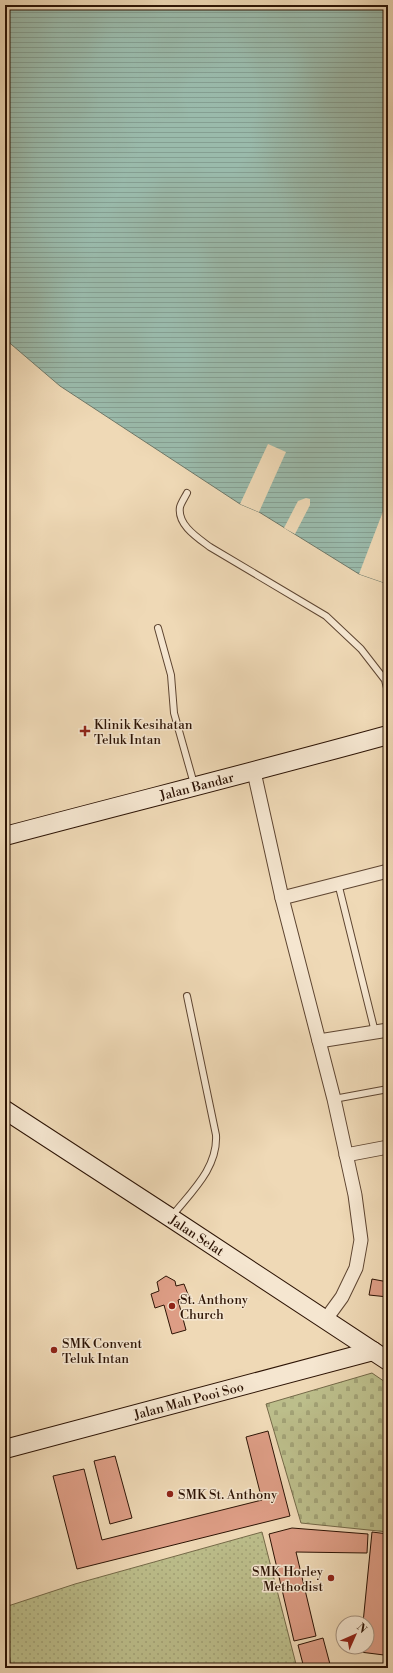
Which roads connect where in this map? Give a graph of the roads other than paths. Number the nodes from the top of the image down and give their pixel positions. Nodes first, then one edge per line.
1 (187, 493) dead end
2 (158, 628) dead end
3 (388, 692) edge
4 (388, 735) edge
5 (254, 772) junction
6 (195, 786) junction
7 (5, 836) edge
8 (388, 873) edge
9 (338, 884) junction
10 (282, 898) junction
11 (187, 996) dead end
12 (382, 1031) edge
13 (319, 1041) junction
14 (388, 1089) edge
15 (334, 1099) junction
16 (5, 1110) edge
17 (388, 1147) edge
18 (346, 1154) junction
19 (171, 1218) junction
20 (326, 1319) junction
21 (381, 1356) edge
22 (5, 1449) edge

1 - 3 lane
2 - 6 lane
4 - 5 street, Jalan Bandar
5 - 6 street, Jalan Bandar
5 - 10 street
6 - 7 street, Jalan Bandar
8 - 9 street
9 - 10 street
9 - 12 lane
10 - 13 street
11 - 19 lane
12 - 13 street
13 - 15 street
14 - 15 lane
15 - 18 street
16 - 19 street, Jalan Selat
17 - 18 street
18 - 20 street
19 - 20 street, Jalan Selat
20 - 21 street, Jalan Selat
21 - 22 street, Jalan Mah Pooi Soo

